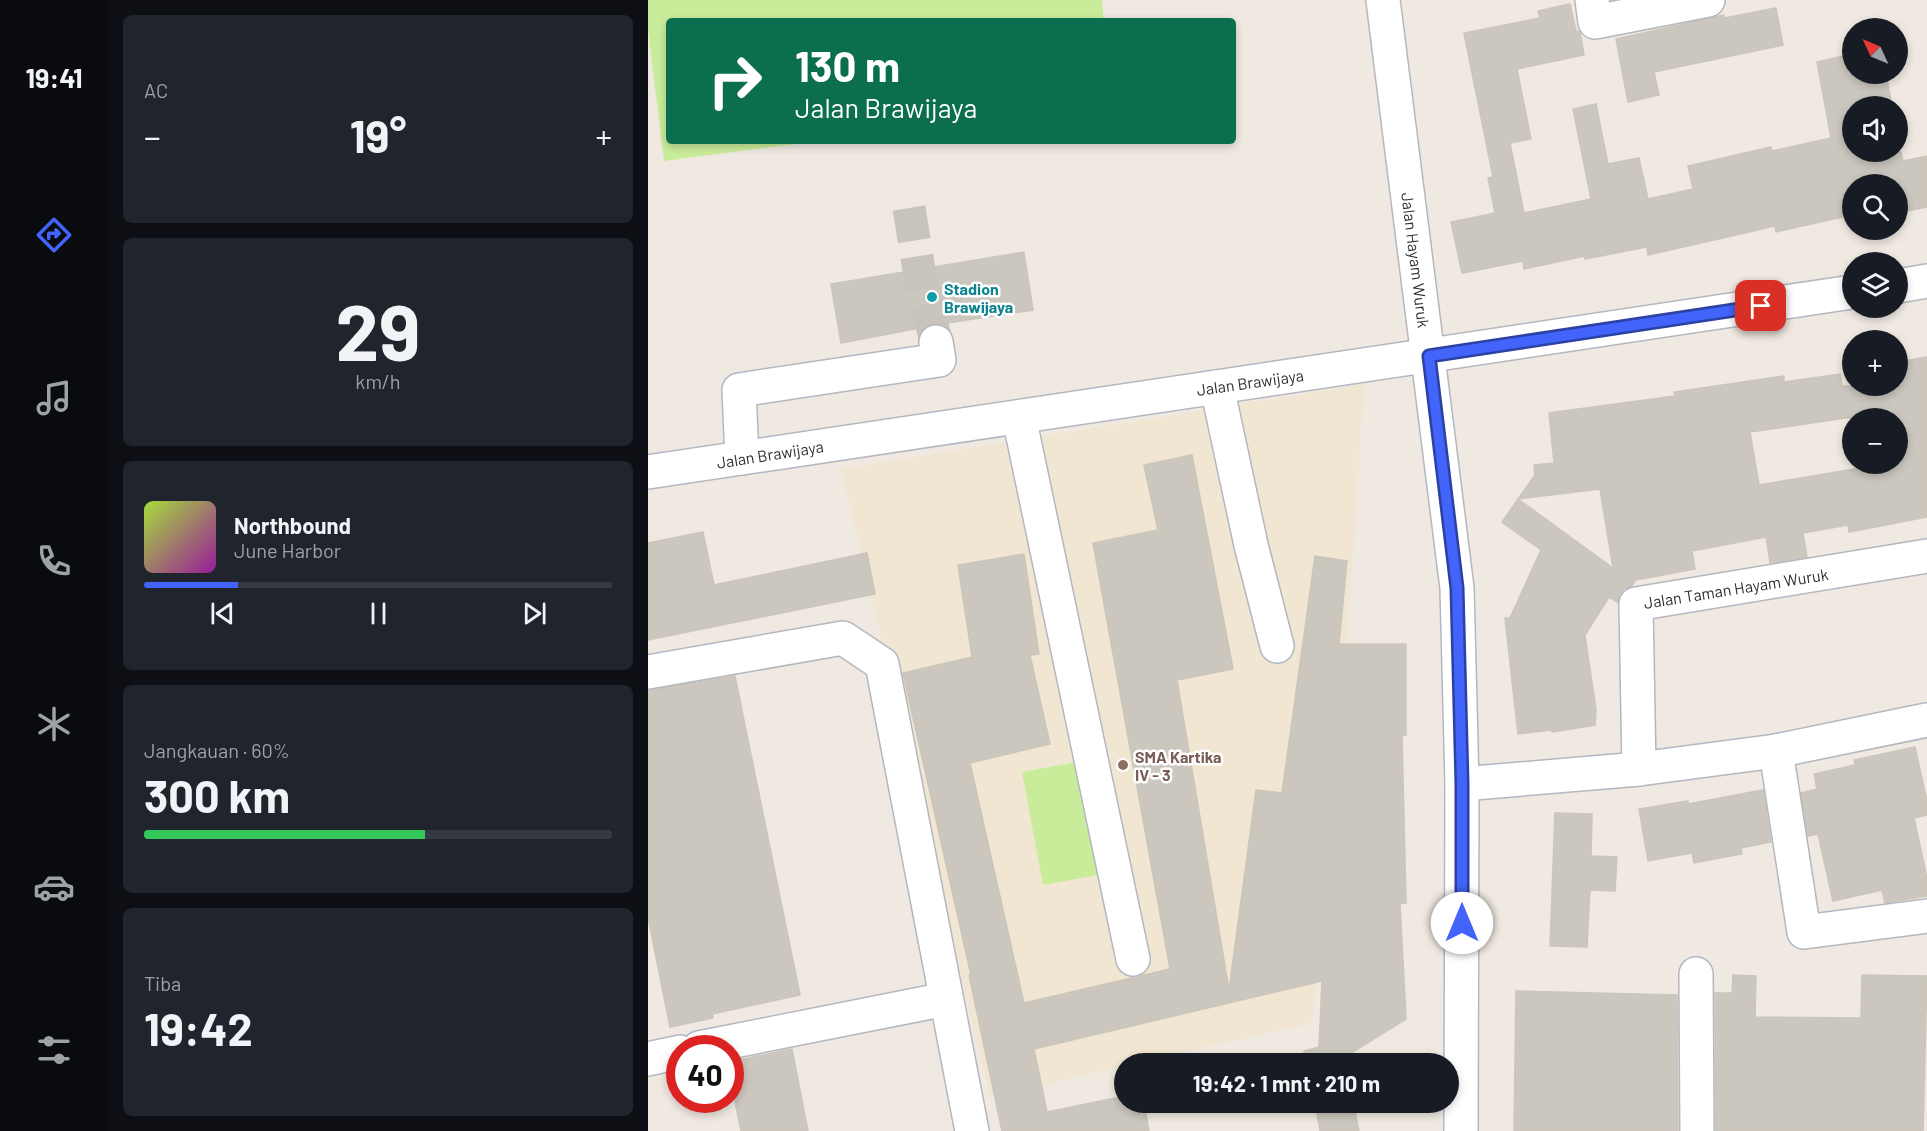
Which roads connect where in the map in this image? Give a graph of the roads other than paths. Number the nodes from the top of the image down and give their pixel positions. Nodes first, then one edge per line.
1 (1383, 0) edge
2 (1592, 0) edge
3 (1708, 0) edge
4 (1927, 281) edge
5 (1908, 284) edge
6 (1842, 294) edge
7 (936, 342) tunnel mouth
8 (1429, 356) junction
9 (1217, 387) junction
10 (1019, 417) junction
11 (742, 458) junction
12 (648, 472) edge
13 (1927, 556) edge
14 (1277, 646) dead end
15 (648, 672) edge
16 (1927, 720) edge
17 (1776, 751) junction
18 (1639, 769) junction
19 (1462, 784) junction
20 (1927, 916) edge
21 (1133, 959) dead end
22 (1696, 974) dead end
23 (946, 999) junction
24 (744, 1039) edge
25 (666, 1055) edge
26 (648, 1059) edge
27 (972, 1131) edge
28 (1461, 1131) edge
29 (1697, 1131) edge

1 - 8 street, Jalan Hayam Wuruk
2 - 3 street
4 - 5 street
6 - 8 street, Jalan Brawijaya
7 - 11 street
8 - 9 street, Jalan Brawijaya
8 - 19 street, Jalan Hayam Wuruk
9 - 10 street, Jalan Brawijaya
9 - 14 street
10 - 11 street, Jalan Brawijaya
10 - 21 street
11 - 12 street, Jalan Brawijaya
13 - 18 street, Jalan Taman Hayam Wuruk
15 - 23 street
16 - 17 street
17 - 18 street
17 - 20 street
18 - 19 street
19 - 28 street, Jalan Hayam Wuruk
22 - 29 street
23 - 24 street
23 - 27 street
25 - 26 street

